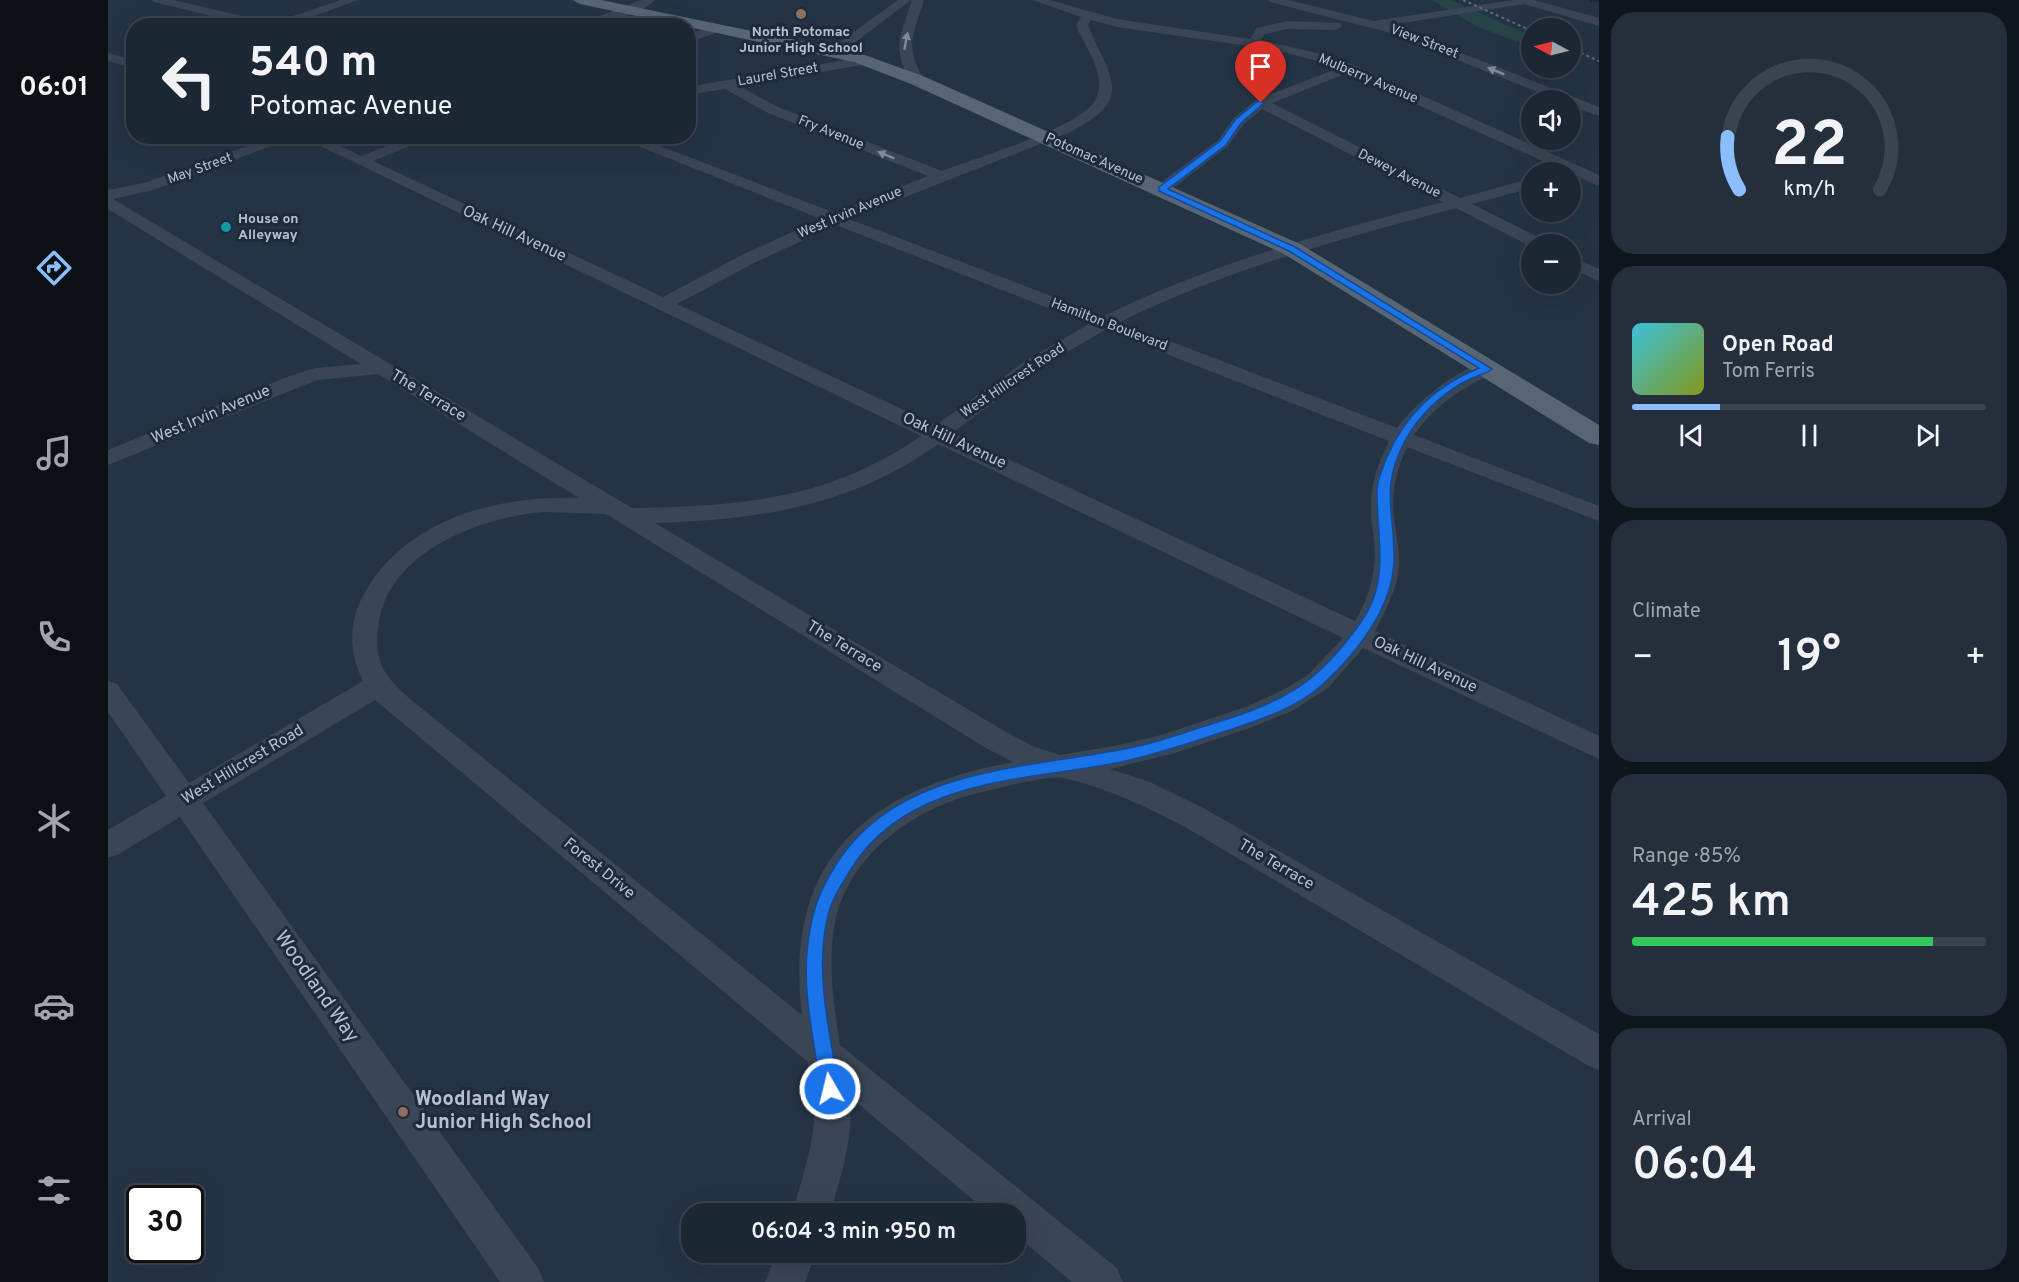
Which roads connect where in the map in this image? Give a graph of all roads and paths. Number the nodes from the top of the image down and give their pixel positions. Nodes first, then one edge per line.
1 (158, 0) edge
2 (352, 0) edge
3 (580, 0) edge
4 (649, 0) edge
5 (905, 0) edge
6 (918, 0) edge
7 (1039, 0) edge
8 (1274, 0) edge
9 (1526, 0) edge
10 (1532, 0) edge
11 (1059, 8) junction
12 (627, 10) junction
13 (1088, 16) junction
14 (1264, 16) dead end
15 (236, 18) edge
16 (298, 18) edge
17 (604, 18) edge
18 (667, 18) edge
19 (1599, 20) edge
20 (1374, 23) junction
21 (696, 24) edge
22 (1065, 24) dead end
23 (717, 28) junction
24 (696, 36) edge
25 (1257, 36) junction
26 (1077, 46) dead end
27 (833, 52) junction
28 (108, 57) edge
29 (868, 60) junction
30 (126, 62) edge
31 (126, 66) edge
32 (1349, 68) junction
33 (108, 71) edge
34 (1105, 76) junction
35 (917, 80) junction
36 (726, 84) junction
37 (696, 88) edge
38 (1542, 90) edge
39 (1261, 103) junction
40 (1581, 105) edge
41 (1599, 112) edge
42 (1044, 137) junction
43 (269, 144) edge
44 (324, 144) edge
45 (405, 144) edge
46 (641, 144) edge
47 (360, 161) junction
48 (1552, 162) edge
49 (1599, 164) edge
50 (1581, 168) edge
51 (1581, 175) edge
52 (940, 176) junction
53 (1599, 181) edge
54 (1521, 186) edge
55 (1162, 189) junction
56 (108, 195) edge
57 (108, 202) edge
58 (1458, 204) junction
59 (834, 219) junction
60 (1521, 236) edge
61 (1292, 249) junction
62 (1581, 267) edge
63 (1599, 276) edge
64 (663, 304) junction
65 (1104, 323) junction
66 (338, 341) junction
67 (382, 368) junction
68 (1487, 369) junction
69 (315, 374) junction
70 (937, 433) junction
71 (1401, 437) junction
72 (1599, 437) edge
73 (108, 458) edge
74 (621, 512) junction
75 (1599, 514) edge
76 (1359, 633) junction
77 (378, 685) junction
78 (108, 691) edge
79 (1599, 748) edge
80 (1060, 767) junction
81 (186, 799) junction
82 (108, 845) edge
83 (825, 1053) junction
84 (1599, 1053) edge
85 (814, 1203) edge
86 (793, 1263) edge
87 (525, 1282) edge
88 (785, 1282) edge
89 (1103, 1282) edge

1 - 15 street
2 - 16 street
3 - 12 main road, Potomac Avenue
4 - 12 street
5 - 27 street
35 -> 6 street
7 - 11 street, Mulberry Avenue
8 - 20 street, View Street
9 - 19 street
9 - 20 street
10 - 19 street
11 - 13 street, Mulberry Avenue
11 - 22 street
12 - 17 street
12 - 18 main road, Potomac Avenue
13 - 25 street, Mulberry Avenue
13 - 34 street
14 - 25 street
20 - 25 street
38 -> 20 street, View Street
21 - 23 main road, Potomac Avenue
23 - 24 street
23 - 27 main road, Potomac Avenue
25 - 32 street, Mulberry Avenue
26 - 34 street
27 - 29 main road, Potomac Avenue
28 - 30 street
29 - 35 main road, Potomac Avenue
29 - 36 street, Laurel Street
31 - 33 street
32 - 39 street
32 - 48 street, Mulberry Avenue
34 - 42 street, West Irvin Avenue
35 - 42 main road, Potomac Avenue
36 - 37 street, Laurel Street
52 -> 36 street, Fry Avenue
39 - 55 street
39 - 58 street, Dewey Avenue
40 - 41 street, View Street
42 - 52 street, West Irvin Avenue
42 - 55 main road, Potomac Avenue
43 - 56 street, May Street
44 - 47 street, Oak Hill Avenue
45 - 47 street
46 - 59 street, Hamilton Boulevard
47 - 64 street, Oak Hill Avenue
49 - 50 street
51 - 53 street, Mulberry Avenue
52 - 59 street, West Irvin Avenue
54 - 58 street, West Hillcrest Road
55 - 61 main road, Potomac Avenue
57 - 66 street, The Terrace
58 - 60 street, Dewey Avenue
58 - 61 street, West Hillcrest Road
59 - 64 street, West Irvin Avenue
59 - 65 street, Hamilton Boulevard
61 - 65 street, West Hillcrest Road
61 - 68 main road, Potomac Avenue
62 - 63 street
64 - 70 street, Oak Hill Avenue
65 - 70 street, West Hillcrest Road
65 - 71 street, Hamilton Boulevard
66 - 67 street, The Terrace
66 - 69 street
67 - 69 street, West Irvin Avenue
67 - 74 street, The Terrace
68 - 71 street
68 - 72 main road, Potomac Avenue
69 - 73 street, West Irvin Avenue
70 - 74 street, West Hillcrest Road
70 - 76 street, Oak Hill Avenue
71 - 75 street, Hamilton Boulevard
71 - 76 street
74 - 77 street, Forest Drive
74 - 80 street, The Terrace
76 - 79 street, Oak Hill Avenue
76 - 80 street
77 - 81 street, West Hillcrest Road
77 - 83 street, Forest Drive
78 - 81 street, Woodland Way
80 - 83 street
80 - 84 street, The Terrace
81 - 82 street, West Hillcrest Road
81 - 87 street, Woodland Way
83 - 85 street
83 - 89 street, Forest Drive
86 - 88 street

